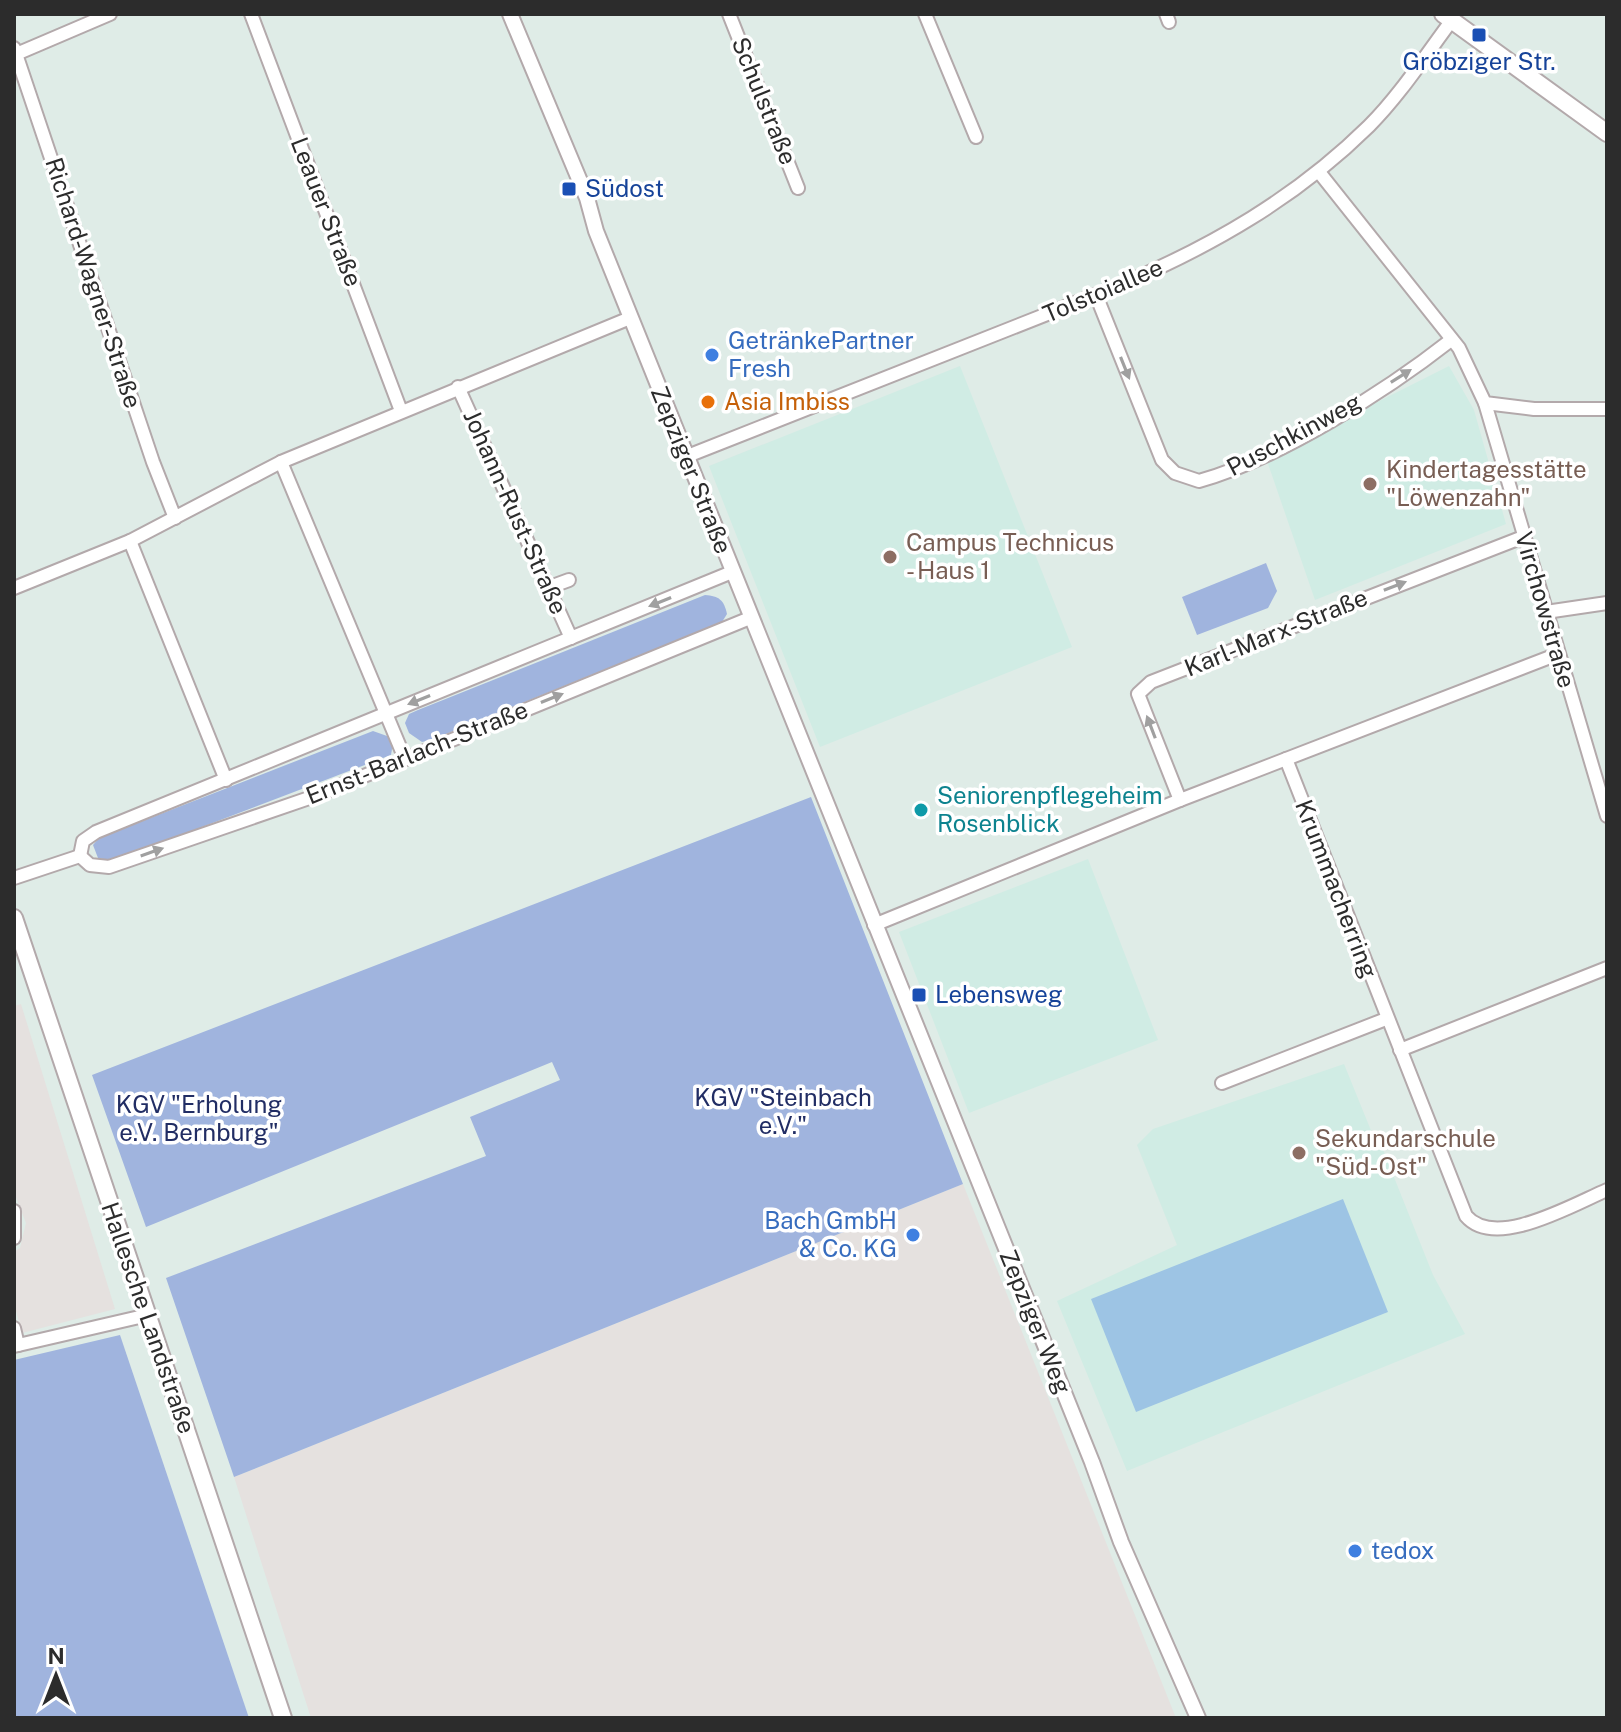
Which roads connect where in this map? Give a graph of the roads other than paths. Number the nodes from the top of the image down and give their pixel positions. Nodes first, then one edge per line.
1 (110, 14) edge
2 (251, 14) edge
3 (510, 14) edge
4 (729, 14) edge
5 (925, 14) edge
6 (1447, 17) edge
7 (15, 52) edge
8 (1607, 133) edge
9 (976, 137) dead end
10 (1319, 172) junction
11 (798, 188) dead end
12 (1096, 295) junction
13 (630, 318) junction
14 (1451, 340) junction
15 (458, 387) junction
16 (1485, 403) junction
17 (1607, 409) edge
18 (401, 411) junction
19 (685, 457) junction
20 (281, 462) junction
21 (175, 518) junction
22 (1523, 537) junction
23 (130, 541) junction
24 (732, 572) junction
25 (569, 580) dead end
26 (550, 587) junction
27 (14, 588) edge
28 (1607, 603) edge
29 (1546, 612) junction
30 (750, 618) junction
31 (571, 638) junction
32 (1558, 654) junction
33 (386, 713) junction
34 (405, 759) junction
35 (1286, 759) junction
36 (226, 780) junction
37 (1603, 789) edge
38 (1180, 800) junction
39 (1607, 816) edge
40 (80, 856) junction
41 (14, 878) edge
42 (14, 918) edge
43 (874, 925) junction
44 (1607, 968) edge
45 (1386, 1019) junction
46 (1400, 1050) junction
47 (1222, 1083) dead end
48 (1607, 1190) edge
49 (14, 1211) edge
50 (14, 1238) edge
51 (148, 1315) junction
52 (14, 1328) edge
53 (16, 1345) edge
54 (283, 1718) edge
55 (1198, 1718) edge

1 - 7 street
2 - 18 street, Leauer Straße
3 - 13 street, Zepziger Straße
4 - 11 street, Schulstraße
5 - 9 street
6 - 8 main road
6 - 10 street, Tolstoiallee
7 - 21 street, Richard-Wagner-Straße
10 - 12 street, Tolstoiallee
10 - 14 street, Virchowstraße
12 -> 14 street, Puschkinweg
12 - 19 street, Tolstoiallee
13 - 15 street, Johann-Rust-Straße
13 - 19 street, Zepziger Straße
14 - 16 street, Virchowstraße
15 - 18 street, Johann-Rust-Straße
15 - 26 street, Johann-Rust-Straße
16 - 17 street
16 - 22 street, Virchowstraße
18 - 20 street, Johann-Rust-Straße
19 - 24 street, Zepziger Straße
20 - 21 street, Johann-Rust-Straße
20 - 33 street
21 - 23 street, Johann-Rust-Straße
22 - 29 street, Virchowstraße
38 -> 22 street, Karl-Marx-Straße
23 - 27 street, Johann-Rust-Straße
23 - 36 street
24 - 30 street, Zepziger Straße
24 -> 31 street, Ernst-Barlach-Straße
25 - 26 street
26 - 31 street, Johann-Rust-Straße
28 - 29 street
29 - 32 street, Virchowstraße
34 -> 30 street, Ernst-Barlach-Straße
30 - 43 street, Zepziger Straße
31 -> 33 street, Ernst-Barlach-Straße
32 - 35 street
32 - 37 street, Virchowstraße
33 - 34 street
33 - 36 street, Ernst-Barlach-Straße
40 -> 34 street, Ernst-Barlach-Straße
35 - 38 street
35 - 45 street, Krummacherring
36 - 40 street, Ernst-Barlach-Straße
37 - 39 street, Virchowstraße
38 - 43 street
40 - 41 street, Ernst-Barlach-Straße
42 - 51 main road, Hallesche Landstraße
43 - 55 street, Zepziger Weg
44 - 46 street
45 - 46 street, Krummacherring
45 - 47 street
46 - 48 street, Krummacherring
49 - 50 street
51 - 53 street
51 - 54 main road, Hallesche Landstraße
52 - 53 street

